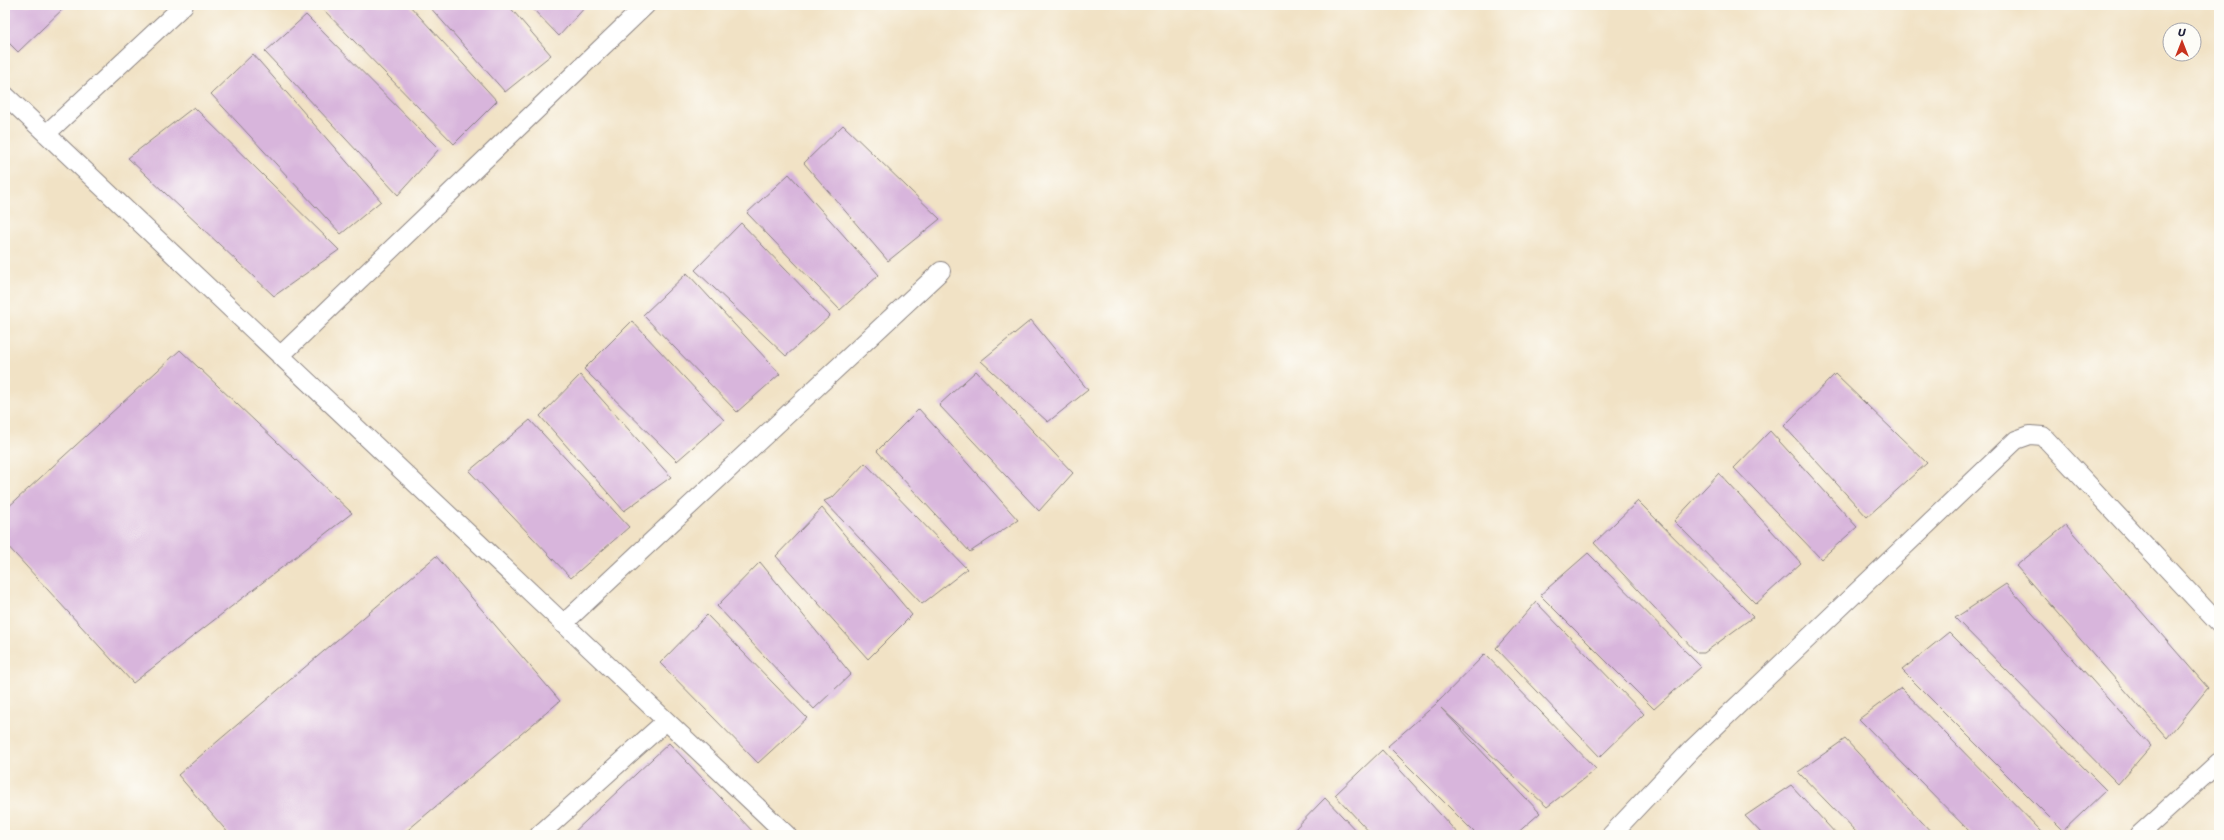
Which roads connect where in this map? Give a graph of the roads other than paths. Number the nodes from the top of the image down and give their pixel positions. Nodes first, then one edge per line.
1 (184, 5) edge
2 (646, 5) edge
3 (5, 95) edge
4 (46, 134) junction
5 (941, 271) dead end
6 (280, 356) junction
7 (563, 624) junction
8 (2219, 624) edge
9 (666, 721) junction
10 (2219, 762) edge
11 (539, 835) edge
12 (787, 835) edge
13 (1611, 835) edge
14 (2139, 835) edge

1 - 4 lane
2 - 6 lane
3 - 4 lane
4 - 6 lane
5 - 7 lane
6 - 7 lane
7 - 9 lane
8 - 13 lane
9 - 11 lane
9 - 12 lane
10 - 14 lane

